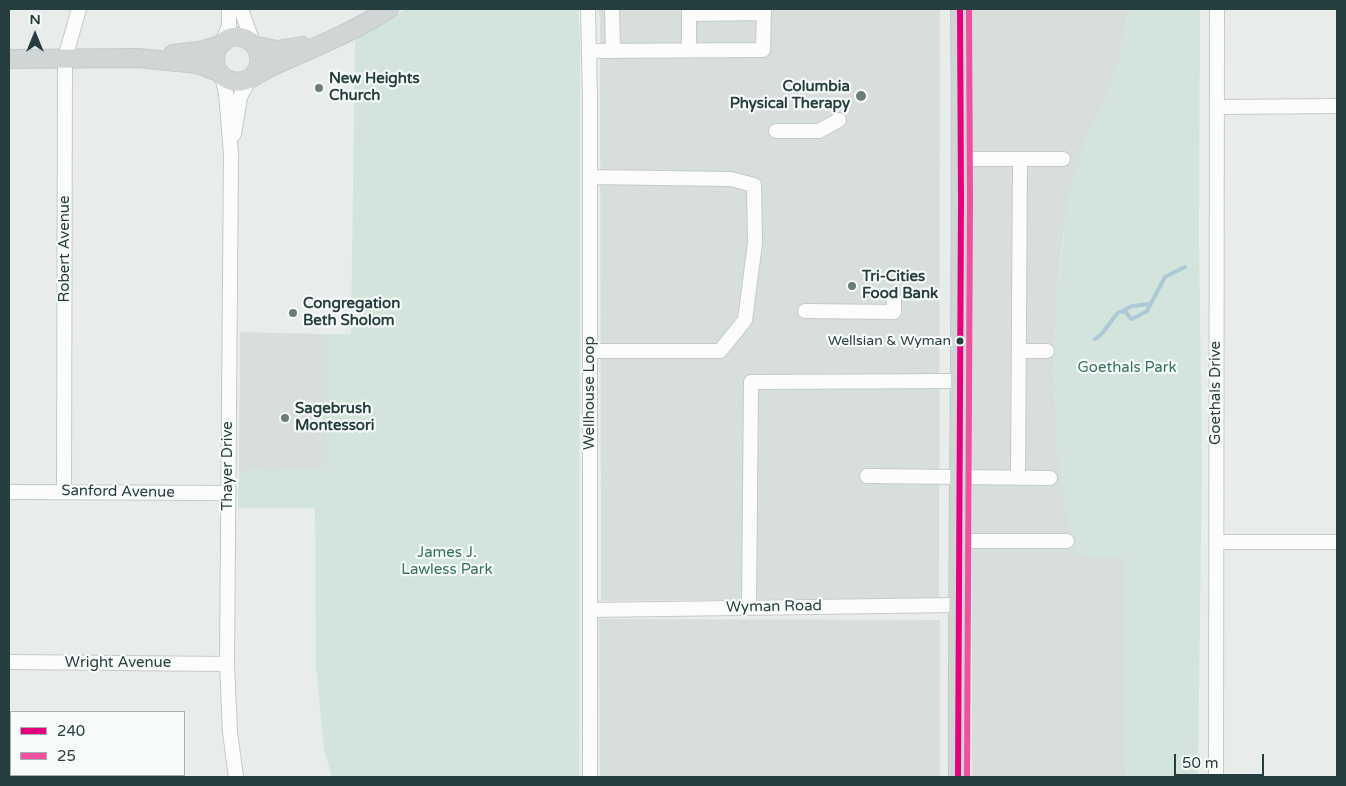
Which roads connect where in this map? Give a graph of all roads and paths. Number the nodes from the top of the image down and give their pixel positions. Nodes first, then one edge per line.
1 (79, 9) edge
2 (229, 9) edge
3 (241, 9) edge
4 (389, 9) edge
5 (588, 9) edge
6 (612, 9) edge
7 (960, 9) edge
8 (1217, 9) edge
9 (689, 11) edge
10 (764, 11) edge
11 (359, 26) junction
12 (221, 44) junction
13 (255, 44) junction
14 (689, 50) junction
15 (590, 51) junction
16 (613, 51) junction
17 (65, 58) junction
18 (138, 58) junction
19 (9, 59) edge
20 (220, 74) junction
21 (252, 77) junction
22 (1337, 106) edge
23 (1217, 107) junction
24 (839, 120) dead end
25 (776, 131) dead end
26 (231, 154) junction
27 (961, 159) junction
28 (1020, 159) junction
29 (1063, 159) dead end
30 (590, 177) junction
31 (894, 298) dead end
32 (805, 311) dead end
33 (590, 351) junction
34 (1019, 351) junction
35 (1047, 351) dead end
36 (959, 381) junction
37 (867, 476) dead end
38 (958, 478) junction
39 (1018, 478) junction
40 (1050, 478) dead end
41 (9, 492) edge
42 (64, 492) junction
43 (228, 493) junction
44 (958, 541) junction
45 (1067, 541) dead end
46 (1216, 542) junction
47 (1337, 542) edge
48 (957, 605) junction
49 (749, 608) junction
50 (590, 610) junction
51 (9, 662) edge
52 (227, 664) junction
53 (236, 777) edge
54 (590, 777) edge
55 (958, 777) edge
56 (1216, 777) edge

1 - 17 street, Robert Avenue
2 - 12 street
3 - 13 street
4 - 11 main road
5 - 15 street, Wellhouse Loop
6 - 16 street
7 - 27 main road
8 - 23 street, Goethals Drive
9 - 10 street
9 - 14 street
10 - 14 street
11 - 13 main road
11 - 21 main road
12 - 13 main road
12 - 18 main road
12 - 20 main road
13 - 21 main road
14 - 16 street
15 - 16 street
15 - 30 street, Wellhouse Loop
17 - 18 main road
17 - 19 main road
17 - 42 street, Robert Avenue
18 - 20 main road
20 - 21 main road
20 - 26 street, Thayer Drive
21 - 26 street, Thayer Drive
22 - 23 street
23 - 46 street, Goethals Drive
24 - 25 street
26 - 43 street, Thayer Drive
27 - 28 street
27 - 36 main road
28 - 29 street
28 - 34 street
30 - 33 street, Wellhouse Loop
30 - 33 street
31 - 32 street
33 - 50 street, Wellhouse Loop
34 - 35 street
34 - 39 street
36 - 38 main road
36 - 49 street
37 - 38 street
38 - 39 street
38 - 44 main road
39 - 40 street
41 - 42 street, Sanford Avenue
42 - 43 street, Sanford Avenue
43 - 52 street, Thayer Drive
44 - 45 street
44 - 48 main road
46 - 47 street
46 - 56 street, Goethals Drive
48 - 49 street, Wyman Road
48 - 55 main road
49 - 50 street, Wyman Road
50 - 54 street, Wellhouse Loop
51 - 52 street, Wright Avenue
52 - 53 street, Thayer Drive

